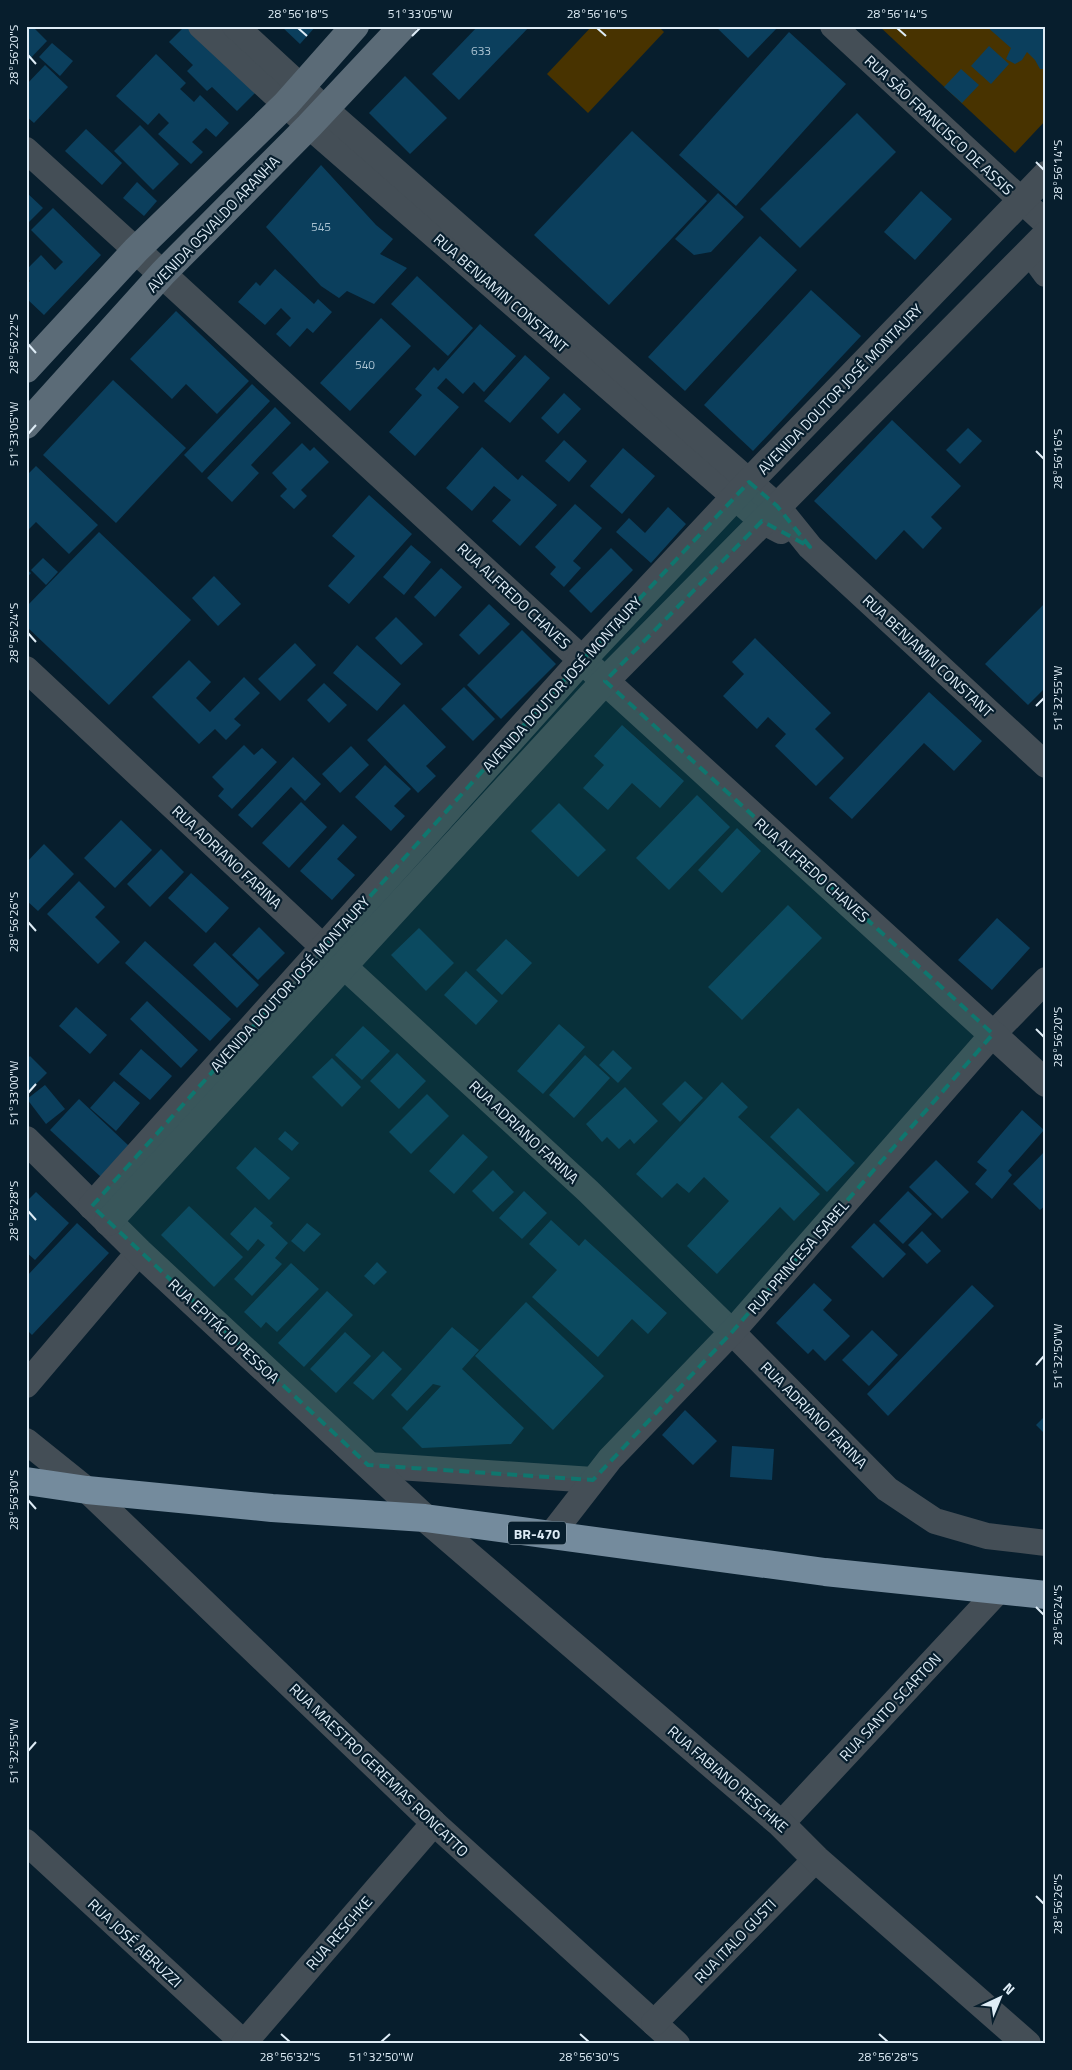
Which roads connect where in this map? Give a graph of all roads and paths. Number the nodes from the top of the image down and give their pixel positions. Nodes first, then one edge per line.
1 (201, 26) edge
2 (235, 26) edge
3 (355, 26) edge
4 (403, 26) edge
5 (834, 26) edge
6 (293, 96) junction
7 (317, 118) junction
8 (26, 150) edge
9 (1046, 175) edge
10 (1021, 202) junction
11 (1046, 223) edge
12 (1038, 243) edge
13 (136, 250) junction
14 (163, 273) junction
15 (1046, 274) edge
16 (26, 369) edge
17 (26, 425) edge
18 (742, 490) junction
19 (770, 514) junction
20 (583, 659) junction
21 (26, 668) edge
22 (605, 681) junction
23 (1046, 766) edge
24 (333, 955) junction
25 (1046, 980) edge
26 (994, 1034) junction
27 (1046, 1083) edge
28 (26, 1140) edge
29 (100, 1214) junction
30 (139, 1252) junction
31 (732, 1332) junction
32 (26, 1385) edge
33 (26, 1441) edge
34 (368, 1465) junction
35 (593, 1480) junction
36 (26, 1481) edge
37 (87, 1490) junction
38 (425, 1518) junction
39 (550, 1535) junction
40 (1046, 1543) edge
41 (999, 1590) junction
42 (1046, 1595) edge
43 (434, 1823) junction
44 (781, 1824) junction
45 (26, 1842) edge
46 (816, 1859) junction
47 (654, 2023) junction
48 (244, 2043) edge
49 (677, 2044) edge
50 (1027, 2044) edge

1 - 6 street, RUA BENJAMIN CONSTANT
2 - 6 street, RUA BENJAMIN CONSTANT
3 - 6 main road
4 - 7 main road, AVENIDA OSVALDO ARANHA
5 - 10 street, RUA SÃO FRANCISCO DE ASSIS
6 - 7 street, RUA BENJAMIN CONSTANT
6 - 13 main road
7 - 14 main road, AVENIDA OSVALDO ARANHA
7 - 18 street, RUA BENJAMIN CONSTANT
8 - 13 street, RUA ALFREDO CHAVES
9 - 10 street, AVENIDA DOUTOR JOSÉ MONTAURY
10 - 11 street, RUA SÃO FRANCISCO DE ASSIS
10 - 18 street, AVENIDA DOUTOR JOSÉ MONTAURY
12 - 15 street
12 - 19 street, AVENIDA DOUTOR JOSÉ MONTAURY
13 - 14 street, RUA ALFREDO CHAVES
13 - 16 main road
14 - 17 main road, AVENIDA OSVALDO ARANHA
14 - 20 street, RUA ALFREDO CHAVES
18 - 19 street, RUA BENJAMIN CONSTANT
18 - 20 street, AVENIDA DOUTOR JOSÉ MONTAURY
19 - 22 street, AVENIDA DOUTOR JOSÉ MONTAURY
19 - 23 street, RUA BENJAMIN CONSTANT
20 - 22 street, RUA ALFREDO CHAVES
20 - 24 street, AVENIDA DOUTOR JOSÉ MONTAURY
21 - 24 street, RUA ADRIANO FARINA
22 - 24 street, AVENIDA DOUTOR JOSÉ MONTAURY
22 - 26 street, RUA ALFREDO CHAVES
24 - 29 street, AVENIDA DOUTOR JOSÉ MONTAURY
24 - 31 street, RUA ADRIANO FARINA
25 - 26 street, RUA PRINCESA ISABEL
26 - 27 street, RUA ALFREDO CHAVES
26 - 31 street, RUA PRINCESA ISABEL
28 - 29 street, RUA EPITÁCIO PESSOA
29 - 30 street, RUA EPITÁCIO PESSOA
30 - 32 street
30 - 34 street, RUA EPITÁCIO PESSOA
31 - 35 street, RUA PRINCESA ISABEL
31 - 40 street, RUA ADRIANO FARINA
33 - 37 street, RUA MAESTRO GEREMIAS RONCATTO
34 - 35 street
34 - 38 street, RUA EPITÁCIO PESSOA
35 - 39 street, RUA PRINCESA ISABEL
36 - 37 highway, BR-470
37 - 38 highway, BR-470
37 - 43 street, RUA MAESTRO GEREMIAS RONCATTO
38 - 39 highway, BR-470
38 - 44 street, RUA FABIANO RESCHKE
39 - 41 highway, BR-470
41 - 42 highway, BR-470
41 - 44 street, RUA SANTO SCARTON
43 - 47 street, RUA MAESTRO GEREMIAS RONCATTO
43 - 48 street, RUA RESCHKE
44 - 46 street, RUA FABIANO RESCHKE
45 - 48 street, RUA JOSÉ ABRUZZI
46 - 47 street, RUA ITALO GUSTI
46 - 50 street, RUA FABIANO RESCHKE
47 - 49 street, RUA MAESTRO GEREMIAS RONCATTO

